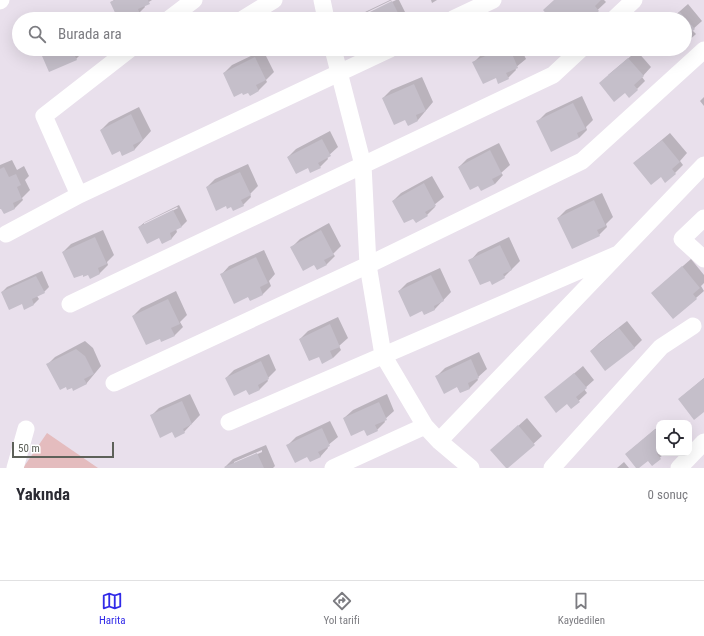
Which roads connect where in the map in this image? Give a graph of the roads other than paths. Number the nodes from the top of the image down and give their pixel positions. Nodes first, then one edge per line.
1 (194, 0) edge
2 (274, 0) edge
3 (322, 0) edge
4 (493, 0) edge
5 (634, 0) edge
6 (179, 12) edge
7 (254, 12) edge
8 (325, 12) edge
9 (468, 12) edge
10 (621, 12) edge
11 (704, 50) edge
12 (125, 56) edge
13 (334, 56) edge
14 (375, 56) edge
15 (573, 56) edge
16 (338, 74) junction
17 (362, 164) junction
18 (704, 165) edge
19 (78, 195) junction
20 (704, 218) edge
21 (6, 234) dead end
22 (618, 254) junction
23 (704, 259) edge
24 (368, 265) junction
25 (70, 304) dead end
26 (693, 326) dead end
27 (383, 355) junction
28 (114, 383) dead end
29 (230, 422) dead end
30 (425, 426) junction
31 (26, 430) dead end
32 (439, 441) junction
33 (704, 442) edge
34 (15, 468) edge
35 (333, 468) edge
36 (471, 468) edge
37 (552, 468) edge
38 (679, 468) edge

1 - 6 street
2 - 7 street
3 - 8 street
4 - 9 street
5 - 10 street
11 - 24 street
12 - 19 street
13 - 16 street
14 - 16 street
15 - 17 street
16 - 17 street
16 - 19 street
17 - 24 street
17 - 25 street
18 - 22 street
19 - 21 street
20 - 23 street
22 - 27 street
22 - 32 street
24 - 27 street
24 - 28 street
26 - 37 street
27 - 29 street
27 - 30 street
30 - 32 street
30 - 35 street
31 - 34 street
32 - 36 street
33 - 38 street

